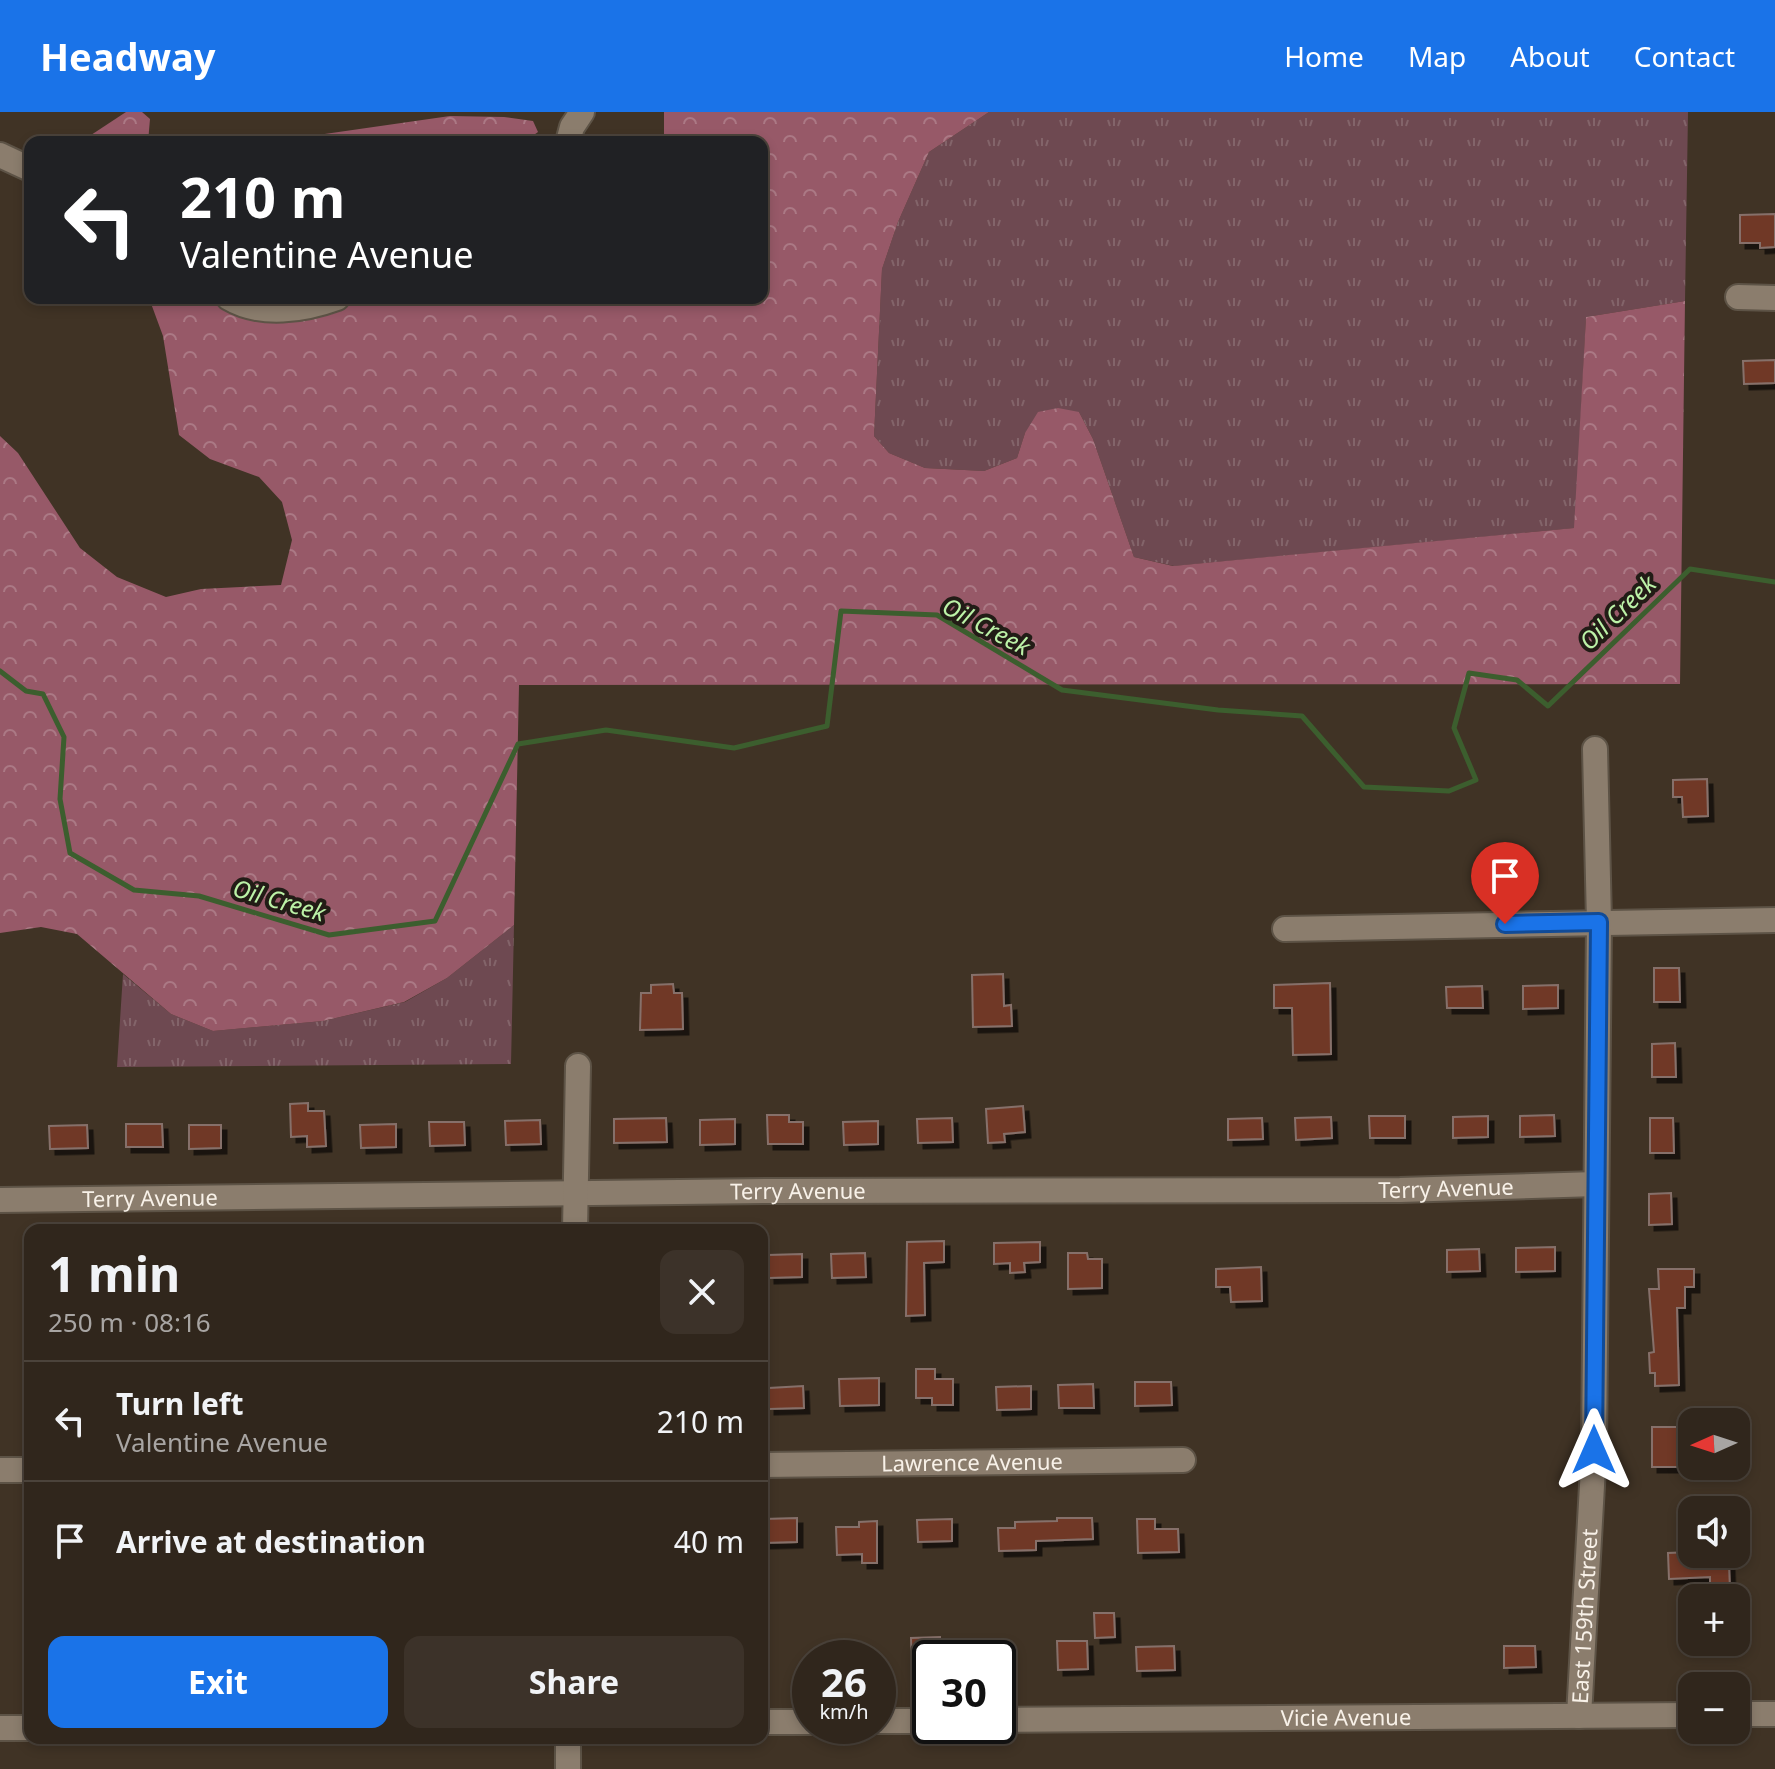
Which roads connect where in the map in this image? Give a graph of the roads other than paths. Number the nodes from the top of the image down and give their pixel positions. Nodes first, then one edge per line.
1 (582, 112) edge
2 (570, 136) edge
3 (0, 155) edge
4 (24, 166) edge
5 (1738, 297) dead end
6 (1775, 298) edge
7 (240, 304) edge
8 (321, 304) edge
9 (1595, 749) dead end
10 (1775, 920) edge
11 (1599, 922) junction
12 (1285, 929) dead end
13 (578, 1066) dead end
14 (1596, 1184) junction
15 (576, 1193) junction
16 (0, 1200) edge
17 (575, 1224) edge
18 (1183, 1460) dead end
19 (768, 1465) edge
20 (0, 1470) edge
21 (24, 1470) edge
22 (1750, 1714) edge
23 (1775, 1714) edge
24 (1678, 1715) edge
25 (1579, 1716) junction
26 (1016, 1720) edge
27 (768, 1722) edge
28 (792, 1722) edge
29 (0, 1728) edge
30 (24, 1728) edge
31 (568, 1744) edge
32 (568, 1769) edge

1 - 2 street
3 - 4 street
5 - 6 street
7 - 8 street
9 - 11 street, East 159th Street
10 - 11 street
11 - 12 street
11 - 14 street, East 159th Street
13 - 15 street
14 - 15 street, Terry Avenue
14 - 25 street, East 159th Street
15 - 16 street, Terry Avenue
15 - 17 street
18 - 19 street, Lawrence Avenue
20 - 21 street
22 - 23 street
24 - 25 street, Vicie Avenue
25 - 26 street, Vicie Avenue
27 - 28 street
29 - 30 street
31 - 32 street

